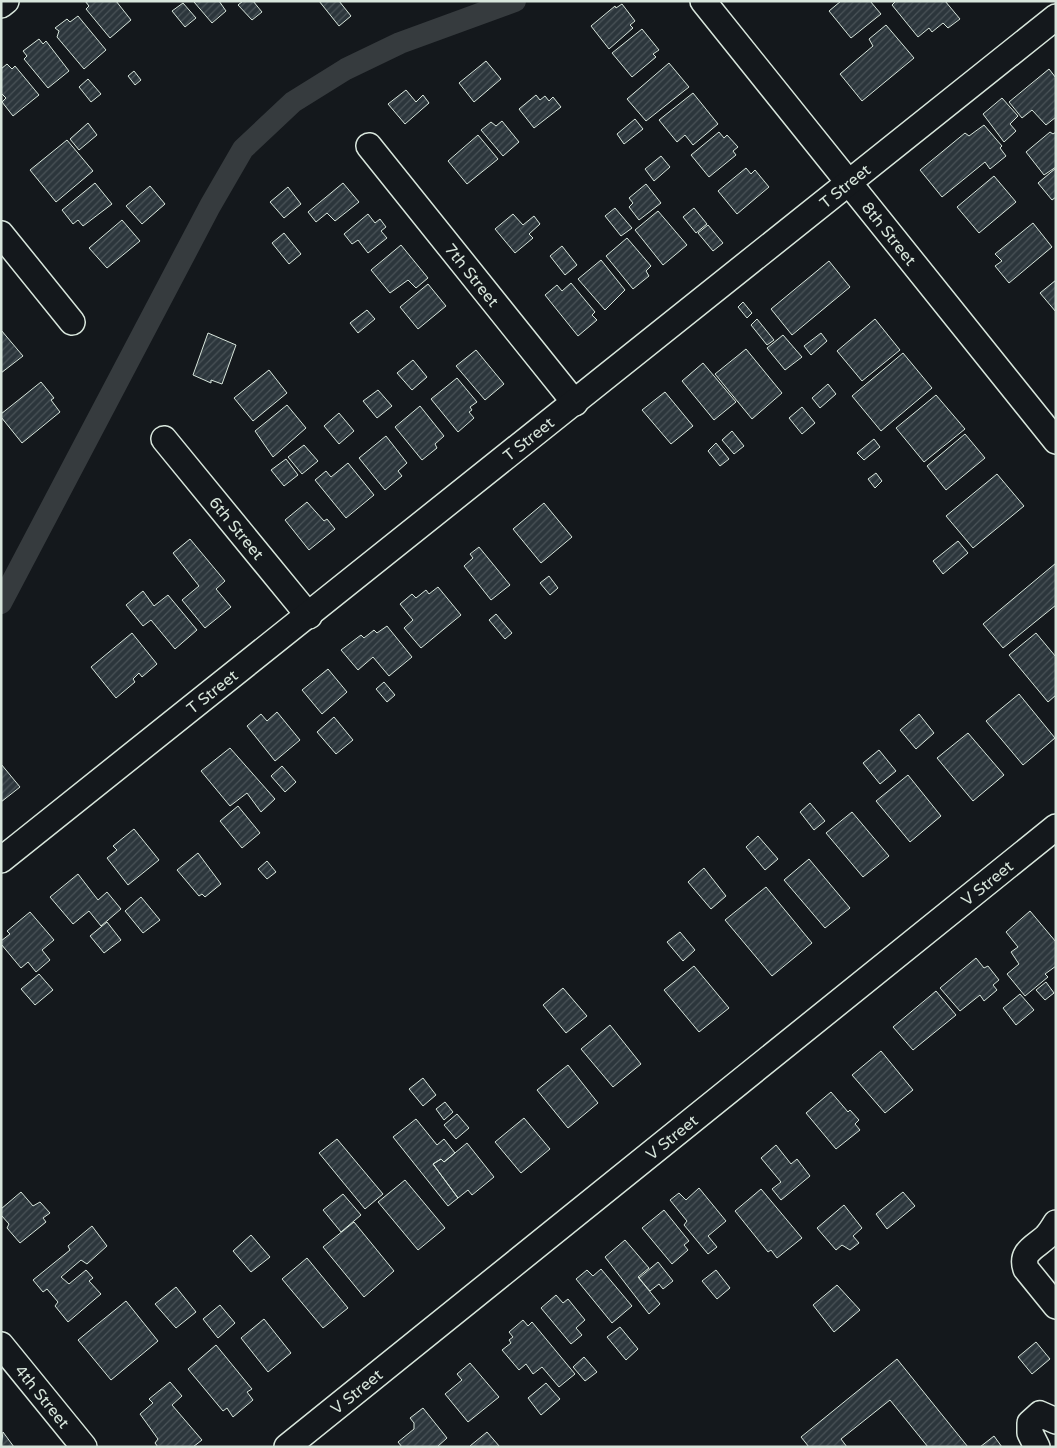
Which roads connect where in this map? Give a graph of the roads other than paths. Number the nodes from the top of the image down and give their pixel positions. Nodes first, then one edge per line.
1 (6, 1) edge
2 (702, 1) edge
3 (1, 5) edge
4 (1056, 17) edge
5 (369, 146) dead end
6 (849, 184) junction
7 (1, 234) edge
8 (72, 322) dead end
9 (575, 403) junction
10 (164, 439) dead end
11 (1056, 441) edge
12 (309, 616) junction
13 (1056, 827) edge
14 (1, 860) edge
15 (1056, 1223) edge
16 (1056, 1306) edge
17 (1, 1345) edge
18 (1056, 1421) edge
19 (313, 1439) edge
20 (84, 1447) edge
21 (287, 1447) edge
22 (1037, 1447) edge

1 - 3 street
2 - 6 street, 8th Street
4 - 6 street, T Street
5 - 9 street, 7th Street
6 - 9 street, T Street
6 - 11 street, 8th Street
7 - 8 street
9 - 12 street, T Street
10 - 12 street, 6th Street
12 - 14 street, T Street
13 - 19 street, V Street
15 - 16 street
17 - 20 street, 4th Street
18 - 22 street
19 - 21 street, V Street

